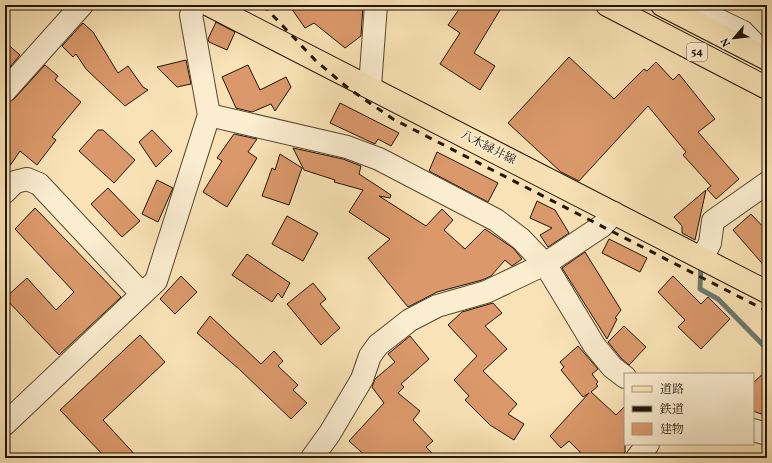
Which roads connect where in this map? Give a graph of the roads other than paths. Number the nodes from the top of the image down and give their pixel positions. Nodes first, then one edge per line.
1 (82, 5) edge
2 (195, 5) edge
3 (209, 5) edge
4 (376, 5) edge
5 (607, 5) edge
6 (662, 5) edge
7 (694, 5) edge
8 (630, 10) edge
9 (767, 58) edge
10 (370, 86) junction
11 (767, 88) edge
12 (5, 91) edge
13 (209, 115) junction
14 (767, 184) edge
15 (5, 192) edge
16 (614, 212) junction
17 (702, 258) junction
18 (545, 264) junction
19 (767, 292) edge
20 (142, 294) junction
21 (624, 376) edge
22 (5, 424) edge
23 (754, 430) edge
24 (767, 434) edge
25 (647, 445) edge
26 (312, 458) edge
27 (637, 458) edge

1 - 12 street
2 - 13 street
3 - 10 main road, 八木緑井線
4 - 10 street
5 - 8 main road, 54
6 - 9 main road, 54
7 - 9 street
8 - 11 main road, 54
10 - 16 main road, 八木緑井線
13 - 18 street
13 - 20 street
14 - 17 street
15 - 20 street
16 - 17 main road, 八木緑井線
16 - 18 street
17 - 19 main road, 八木緑井線
18 - 21 street
18 - 26 street
20 - 22 street
23 - 24 street
25 - 27 street

